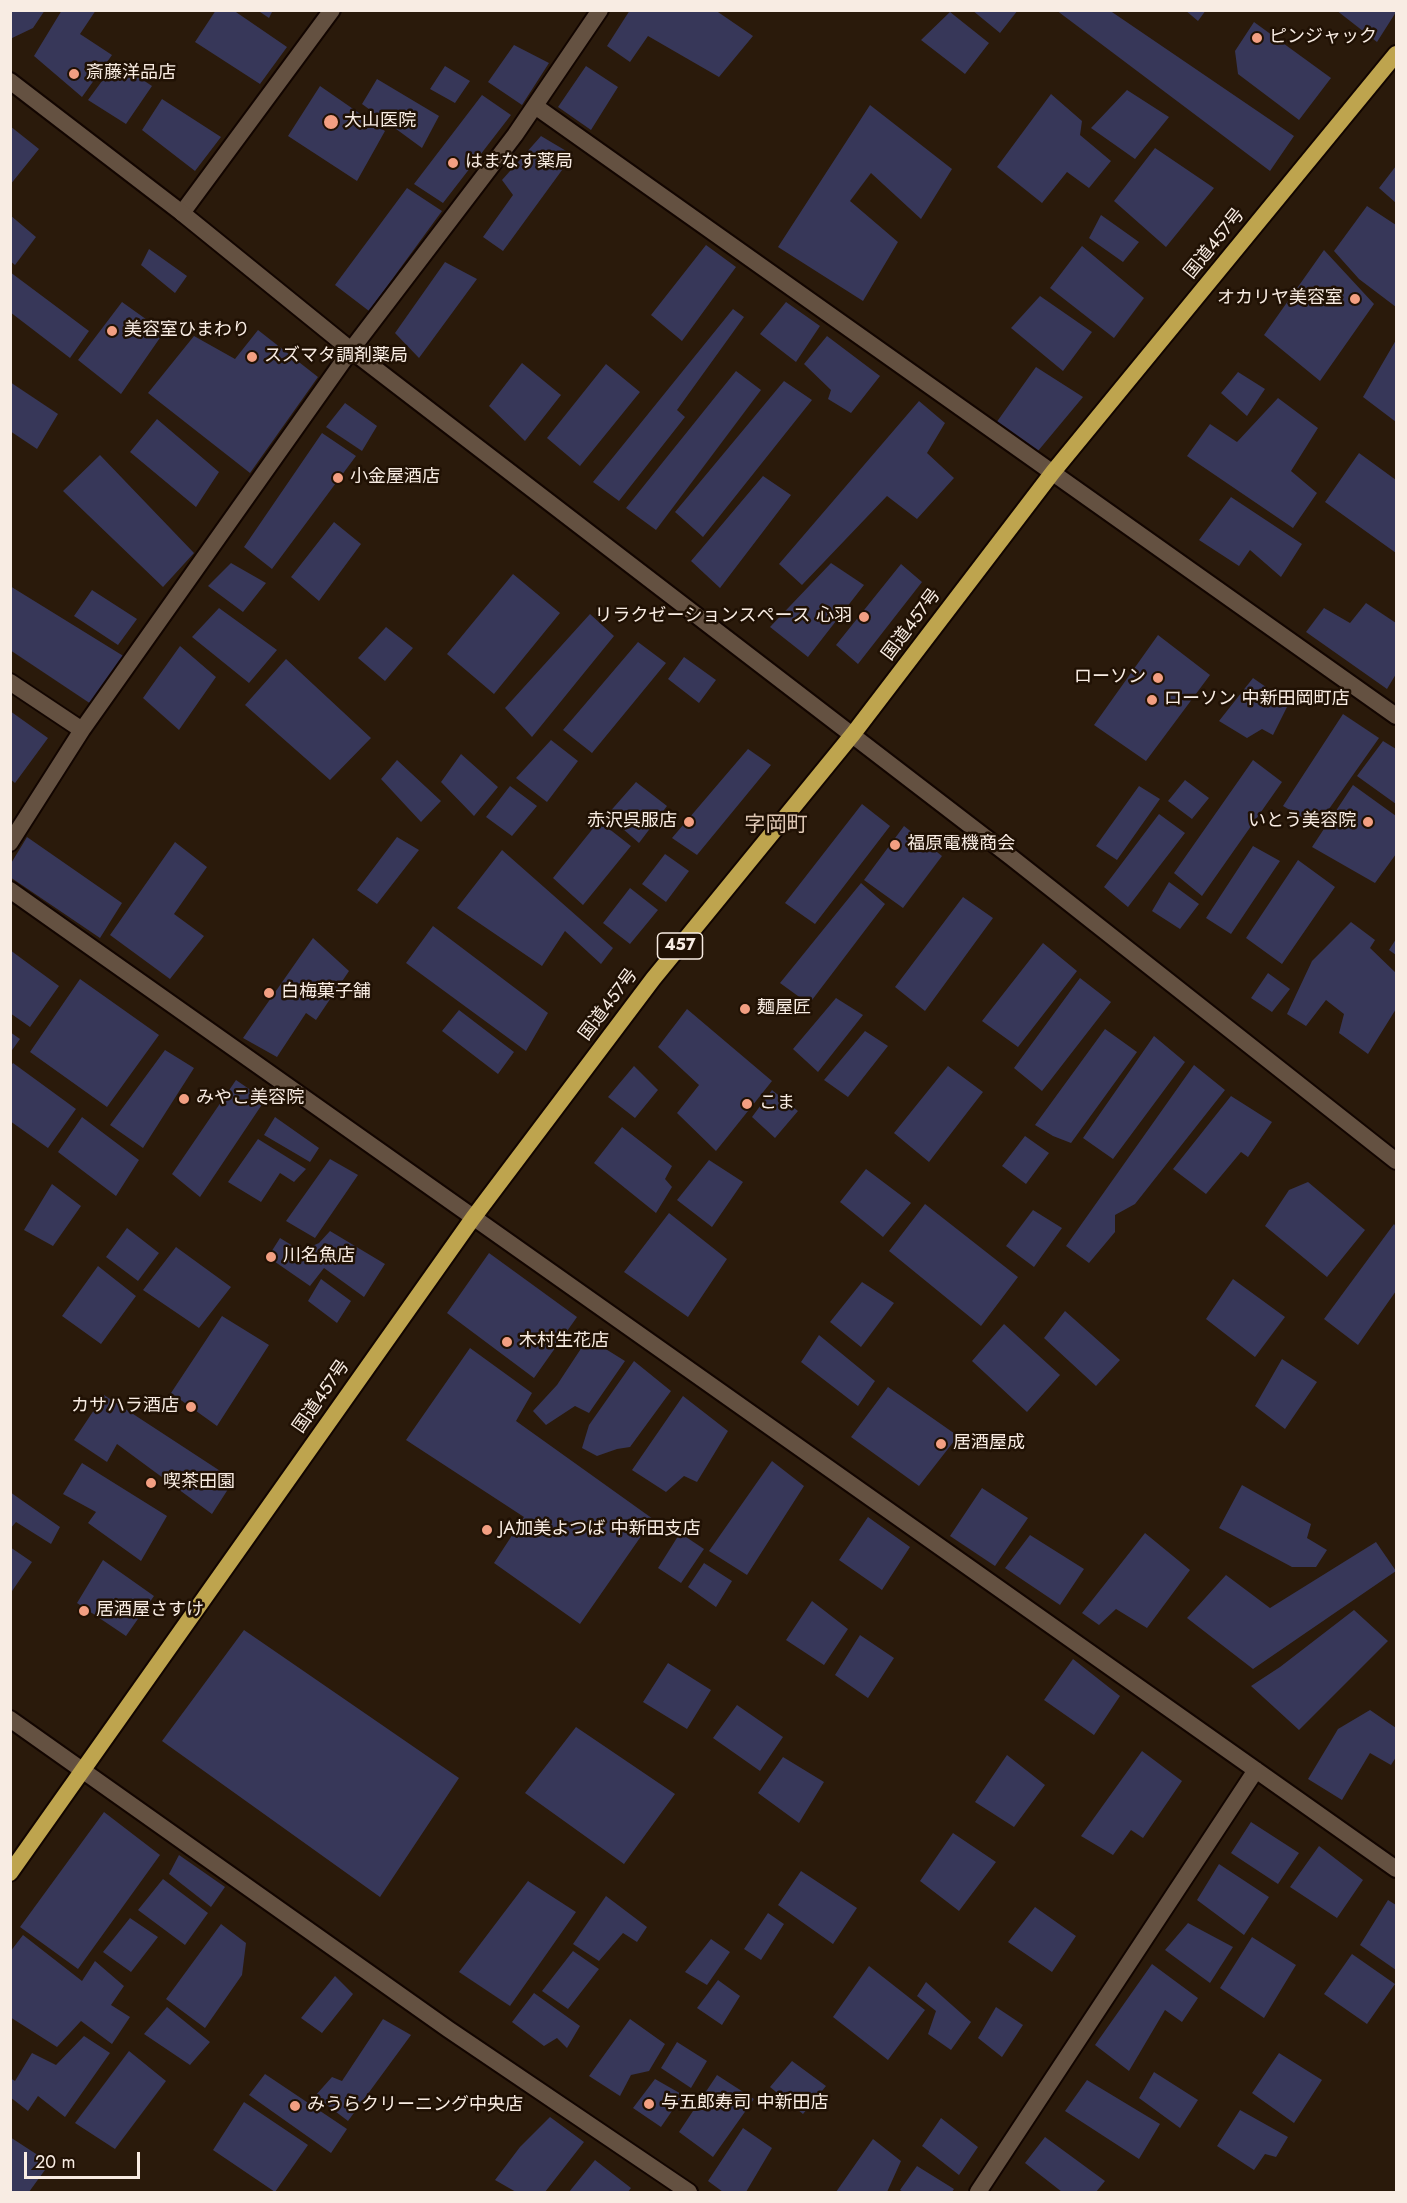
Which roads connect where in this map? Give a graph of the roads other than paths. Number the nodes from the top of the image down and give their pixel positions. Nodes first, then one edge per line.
1 (332, 10) edge
2 (600, 10) edge
3 (1396, 54) edge
4 (10, 81) edge
5 (535, 106) junction
6 (182, 213) junction
7 (351, 350) junction
8 (1053, 472) junction
9 (10, 682) edge
10 (1396, 716) edge
11 (82, 730) junction
12 (853, 734) junction
13 (10, 843) edge
14 (10, 890) edge
15 (1396, 1161) edge
16 (473, 1218) junction
17 (10, 1719) edge
18 (1256, 1770) junction
19 (82, 1771) junction
20 (1396, 1869) edge
21 (10, 1873) edge
22 (689, 2193) edge
23 (978, 2193) edge

1 - 6 street
2 - 5 street
3 - 8 highway, 国道457号 / 457
4 - 6 street
5 - 7 street
5 - 8 street
6 - 7 street
7 - 11 street
7 - 12 street
8 - 10 street
8 - 12 highway, 国道457号 / 457
9 - 11 street
11 - 13 street
12 - 15 street
12 - 16 highway, 国道457号 / 457
14 - 16 street
16 - 18 street
16 - 19 highway, 国道457号 / 457
17 - 19 street
18 - 20 street
18 - 23 street
19 - 21 highway, 国道457号 / 457
19 - 22 street

